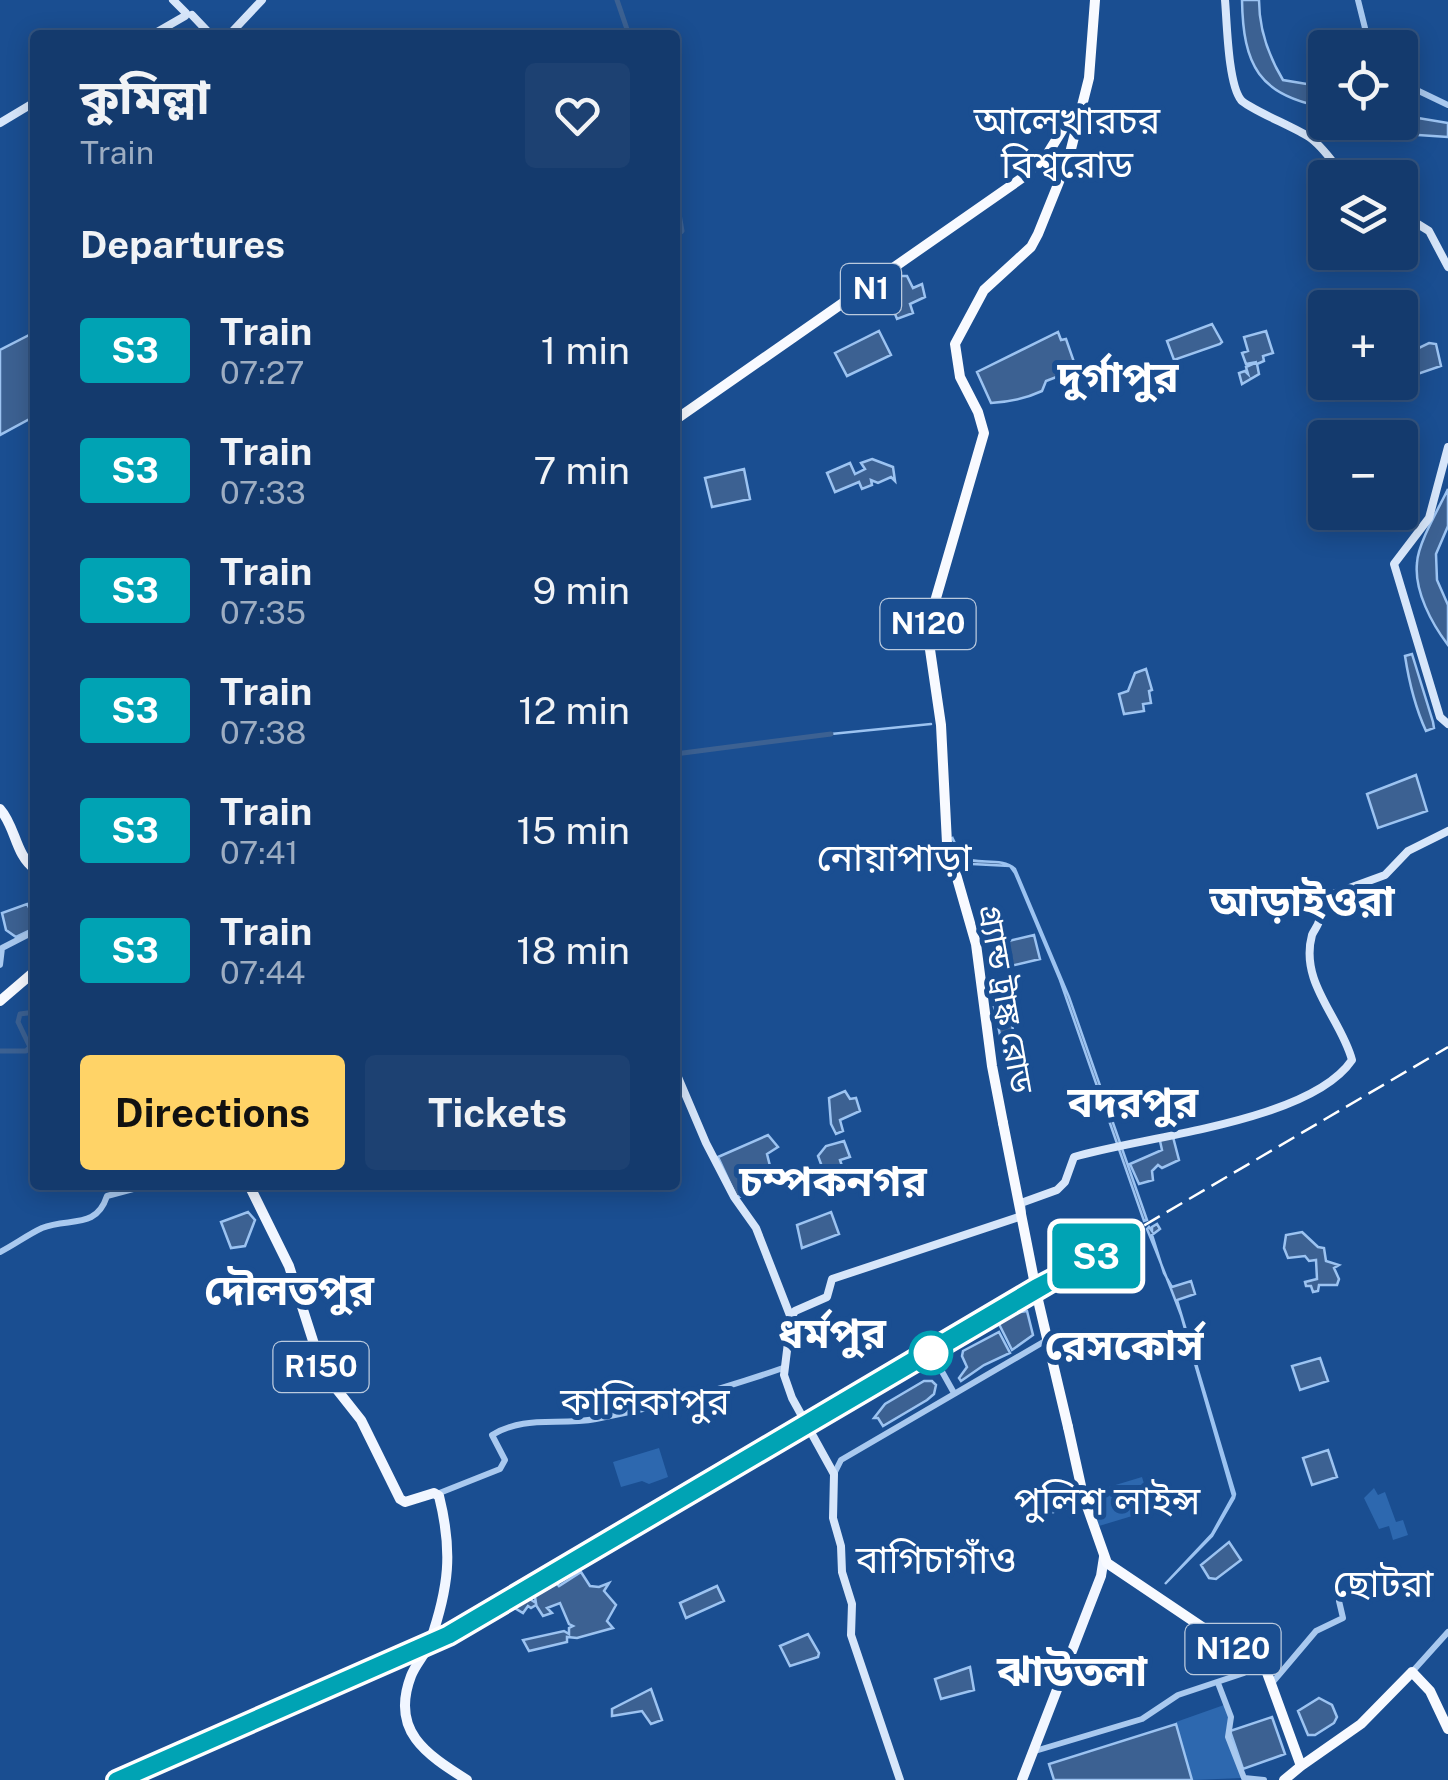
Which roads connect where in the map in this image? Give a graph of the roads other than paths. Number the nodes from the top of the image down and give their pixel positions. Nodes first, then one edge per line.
1 (173, 0) edge
2 (265, 0) edge
3 (1092, 0) edge
4 (1225, 0) edge
5 (1358, 0) edge
6 (188, 16) junction
7 (164, 30) edge
8 (204, 30) edge
9 (236, 30) edge
10 (1366, 30) edge
11 (1418, 91) edge
12 (1448, 105) edge
13 (30, 107) edge
14 (1076, 122) junction
15 (0, 125) edge
16 (1064, 148) junction
17 (1330, 160) edge
18 (1418, 224) edge
19 (1448, 267) edge
20 (680, 420) edge
21 (1448, 447) edge
22 (1448, 724) edge
23 (0, 809) edge
24 (1448, 830) edge
25 (30, 863) edge
26 (30, 934) edge
27 (0, 965) edge
28 (30, 973) edge
29 (0, 998) edge
30 (680, 1082) edge
31 (1000, 1107) junction
32 (129, 1190) edge
33 (251, 1190) edge
34 (1021, 1203) junction
35 (1019, 1218) junction
36 (0, 1252) edge
37 (791, 1318) junction
38 (1045, 1341) junction
39 (783, 1368) junction
40 (940, 1368) dead end
41 (954, 1393) junction
42 (1069, 1431) junction
43 (833, 1461) junction
44 (437, 1494) junction
45 (1105, 1565) junction
46 (1340, 1601) dead end
47 (1448, 1632) edge
48 (1244, 1657) junction
49 (1412, 1672) junction
50 (1272, 1682) junction
51 (1218, 1683) junction
52 (1448, 1728) edge
53 (1034, 1751) junction
54 (1301, 1766) junction
55 (467, 1780) edge
56 (900, 1780) edge
57 (1022, 1780) edge
58 (1264, 1780) edge
59 (1284, 1780) edge

1 - 6 main road
2 - 9 main road
3 - 14 highway, N1
3 - 16 highway, N1
4 - 17 main road
5 - 10 street
6 - 7 main road
6 - 8 main road
11 - 12 street
13 - 15 main road
14 - 16 highway, গ্র্যান্ড ট্রাঙ্ক রোড / N120
14 - 16 highway
16 - 20 highway, N1
16 - 31 highway, গ্র্যান্ড ট্রাঙ্ক রোড / N120
18 - 19 main road
21 - 22 main road
23 - 25 main road
24 - 34 main road
26 - 27 street
28 - 29 highway
30 - 37 main road
31 - 34 street
31 - 35 street
31 - 42 highway, গ্র্যান্ড ট্রাঙ্ক রোড / N120, bridge
32 - 36 street
33 - 44 main road, R150
34 - 35 main road
34 - 42 street
35 - 37 main road
35 - 38 street
37 - 39 main road
38 - 41 street
38 - 42 street
39 - 43 main road
39 - 44 street
40 - 41 street
41 - 43 street
42 - 45 highway, গ্র্যান্ড ট্রাঙ্ক রোড / N120
43 - 56 main road
44 - 55 main road
45 - 48 highway, N120
45 - 53 main road
46 - 50 street
47 - 49 street
48 - 50 highway, N120
48 - 51 street
49 - 52 highway
49 - 54 highway
50 - 54 highway, N120
51 - 53 street
51 - 58 street
53 - 57 main road
54 - 59 highway

